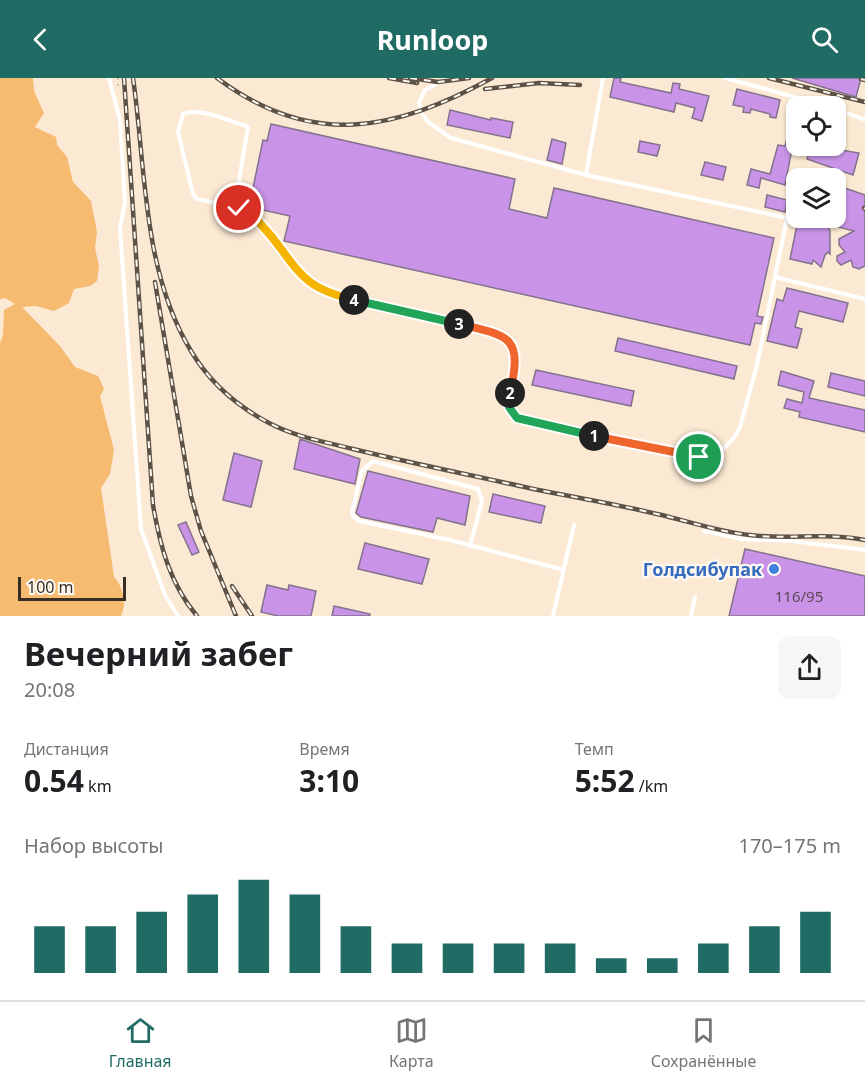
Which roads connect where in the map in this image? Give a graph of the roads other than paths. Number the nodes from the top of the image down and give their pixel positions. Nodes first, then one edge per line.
1 (109, 78) edge
2 (448, 78) edge
3 (603, 78) edge
4 (725, 78) edge
5 (791, 96) edge
6 (846, 113) edge
7 (865, 120) edge
8 (586, 175) junction
9 (239, 208) junction
10 (775, 277) junction
11 (865, 299) edge
12 (574, 525) dead end
13 (704, 531) dead end
14 (470, 546) junction
15 (865, 550) edge
16 (564, 570) junction
17 (695, 597) dead end
18 (178, 616) edge
19 (553, 616) edge
20 (692, 616) edge

1 - 18 lane
2 - 8 lane
3 - 8 lane
4 - 5 lane
6 - 7 lane
8 - 10 lane
9 - 9 lane
9 - 10 lane
10 - 11 lane
12 - 16 lane
13 - 15 lane
14 - 14 lane
14 - 16 lane
16 - 19 lane
17 - 20 lane

